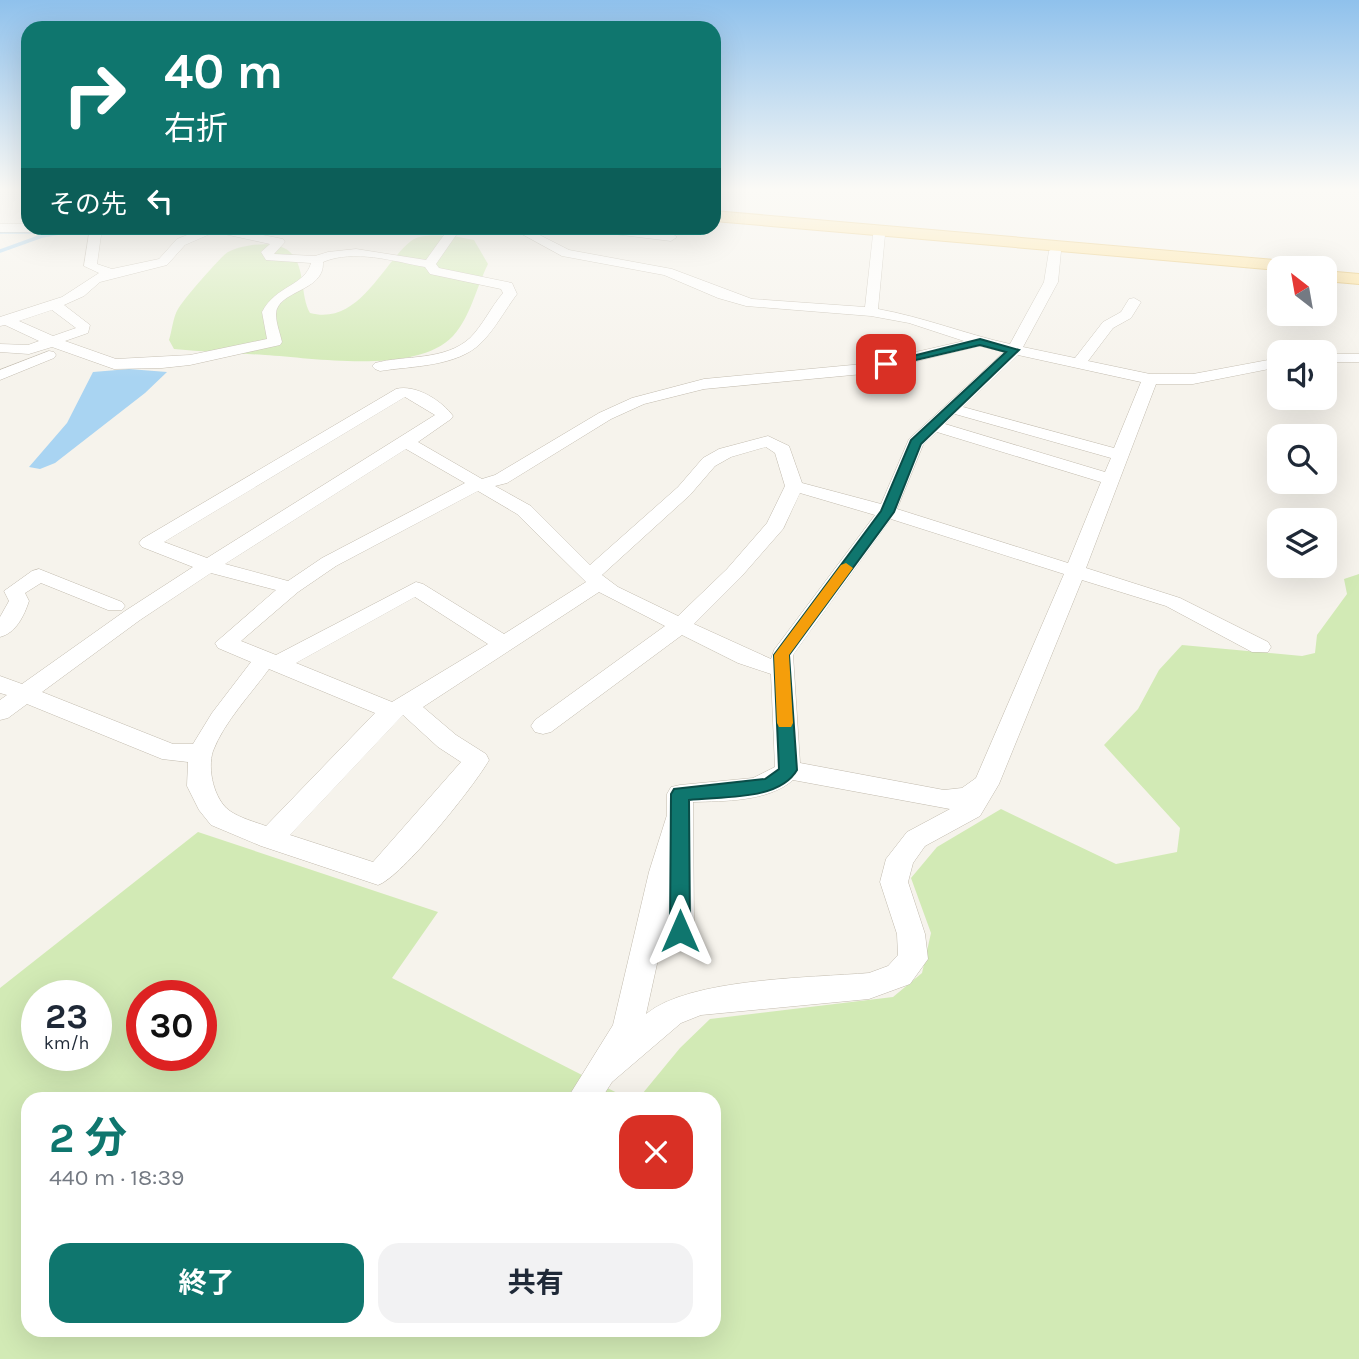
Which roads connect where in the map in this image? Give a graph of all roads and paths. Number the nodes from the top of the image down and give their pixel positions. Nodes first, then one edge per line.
1 (92, 251) edge
2 (173, 251) edge
3 (270, 251) edge
4 (364, 251) edge
5 (438, 251) edge
6 (562, 251) edge
7 (655, 251) edge
8 (877, 251) edge
9 (1055, 251) edge
10 (1060, 251) edge
11 (1119, 251) edge
12 (377, 256) junction
13 (316, 260) junction
14 (429, 264) junction
15 (1267, 264) edge
16 (640, 265) junction
17 (1267, 270) edge
18 (1337, 270) edge
19 (1359, 272) edge
20 (111, 273) junction
21 (1337, 277) edge
22 (1359, 279) edge
23 (1134, 302) dead end
24 (53, 304) junction
25 (871, 312) junction
26 (3, 321) edge
27 (980, 342) junction
28 (61, 345) junction
29 (0, 348) edge
30 (1014, 350) junction
31 (1337, 358) edge
32 (1359, 358) edge
33 (1267, 364) edge
34 (1077, 365) junction
35 (380, 366) dead end
36 (0, 375) edge
37 (1150, 379) junction
38 (950, 408) junction
39 (932, 425) junction
40 (406, 442) junction
41 (1120, 455) junction
42 (1111, 480) junction
43 (483, 485) junction
44 (794, 486) junction
45 (887, 512) junction
46 (209, 566) junction
47 (1075, 571) junction
48 (595, 579) junction
49 (291, 588) junction
50 (115, 606) dead end
51 (681, 625) junction
52 (0, 630) edge
53 (504, 644) junction
54 (1260, 648) dead end
55 (271, 662) junction
56 (782, 670) junction
57 (0, 684) edge
58 (25, 693) junction
59 (399, 709) junction
60 (0, 712) edge
61 (543, 726) dead end
62 (200, 753) junction
63 (788, 770) junction
64 (986, 784) junction
65 (680, 815) junction
66 (270, 839) junction
67 (680, 931) dead end
68 (601, 1071) junction
69 (588, 1092) edge

1 - 20 street
2 - 20 street
3 - 13 street
4 - 12 street
5 - 14 street
6 - 16 street
7 - 16 street
8 - 25 street
9 - 30 street
10 - 17 main road
11 - 15 main road
12 - 13 street
12 - 14 street
13 - 28 street
14 - 35 street
16 - 25 street
18 - 19 main road
20 - 24 street
21 - 22 main road
23 - 34 street
24 - 26 street
24 - 28 street
25 - 27 street
26 - 28 street
27 - 30 street
27 - 43 street
28 - 29 street
28 - 36 street
30 - 34 street
30 - 38 street
31 - 32 street
33 - 37 street
34 - 37 street
37 - 41 street
38 - 39 street
38 - 41 street
39 - 42 street
39 - 45 street
40 - 43 street
40 - 46 street
40 - 46 street
41 - 42 street
42 - 47 street
43 - 48 street
43 - 49 street
44 - 45 street
44 - 48 street
44 - 51 street
45 - 47 street
45 - 56 street
46 - 49 street
46 - 58 street
47 - 54 street
47 - 64 street
48 - 51 street
48 - 53 street
49 - 55 street
50 - 52 street
51 - 56 street
51 - 61 street
53 - 55 street
53 - 59 street
55 - 59 street
55 - 62 street
56 - 63 street
57 - 58 street
58 - 60 street
58 - 62 street
59 - 66 street
59 - 66 street
62 - 66 street
63 - 64 street
63 - 65 street
64 - 68 street
65 - 67 street
65 - 68 street
68 - 69 street

